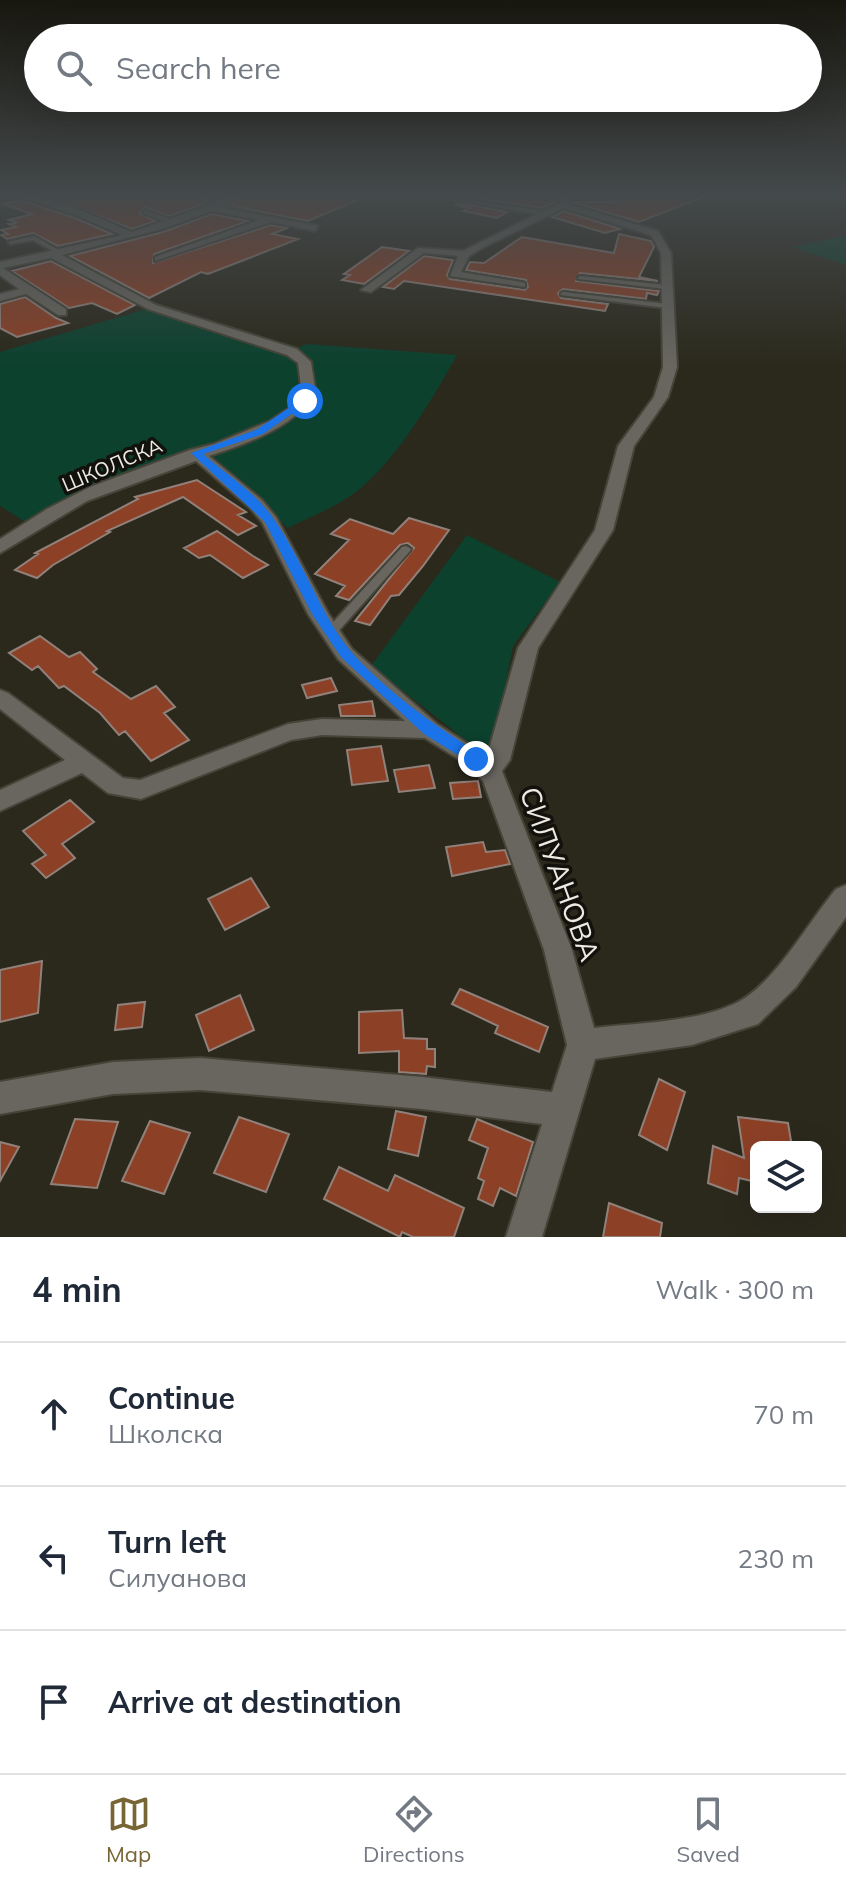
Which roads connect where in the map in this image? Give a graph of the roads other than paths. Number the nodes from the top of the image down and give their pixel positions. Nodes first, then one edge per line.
1 (54, 252) edge
2 (65, 252) edge
3 (179, 252) edge
4 (420, 252) edge
5 (441, 252) edge
6 (469, 252) edge
7 (665, 252) edge
8 (57, 254) junction
9 (465, 254) junction
10 (159, 259) dead end
11 (0, 267) edge
12 (580, 278) dead end
13 (521, 285) dead end
14 (666, 287) junction
15 (28, 290) junction
16 (367, 290) dead end
17 (563, 294) dead end
18 (0, 298) edge
19 (667, 306) junction
20 (62, 312) dead end
21 (196, 453) junction
22 (0, 548) edge
23 (406, 549) dead end
24 (330, 633) junction
25 (0, 698) edge
26 (429, 730) junction
27 (83, 760) junction
28 (488, 771) junction
29 (0, 801) edge
30 (846, 897) edge
31 (583, 1045) junction
32 (0, 1098) edge
33 (562, 1110) junction
34 (524, 1237) edge

1 - 8 lane
2 - 8 street
3 - 10 street
4 - 16 street
5 - 9 street
6 - 9 street
7 - 14 street
8 - 11 street
8 - 21 street, ШКОЛСКА
9 - 13 street
11 - 15 street
12 - 14 lane
14 - 19 street
15 - 18 street
15 - 20 street
17 - 19 lane
19 - 28 street
21 - 22 street, ШКОЛСКА
21 - 24 street, СИЛУАНОВА
23 - 24 lane
24 - 26 street, СИЛУАНОВА
25 - 27 street
26 - 27 street
26 - 28 street, СИЛУАНОВА
27 - 29 street
28 - 31 street, СИЛУАНОВА
30 - 31 street
31 - 33 street
32 - 33 street
33 - 34 street

